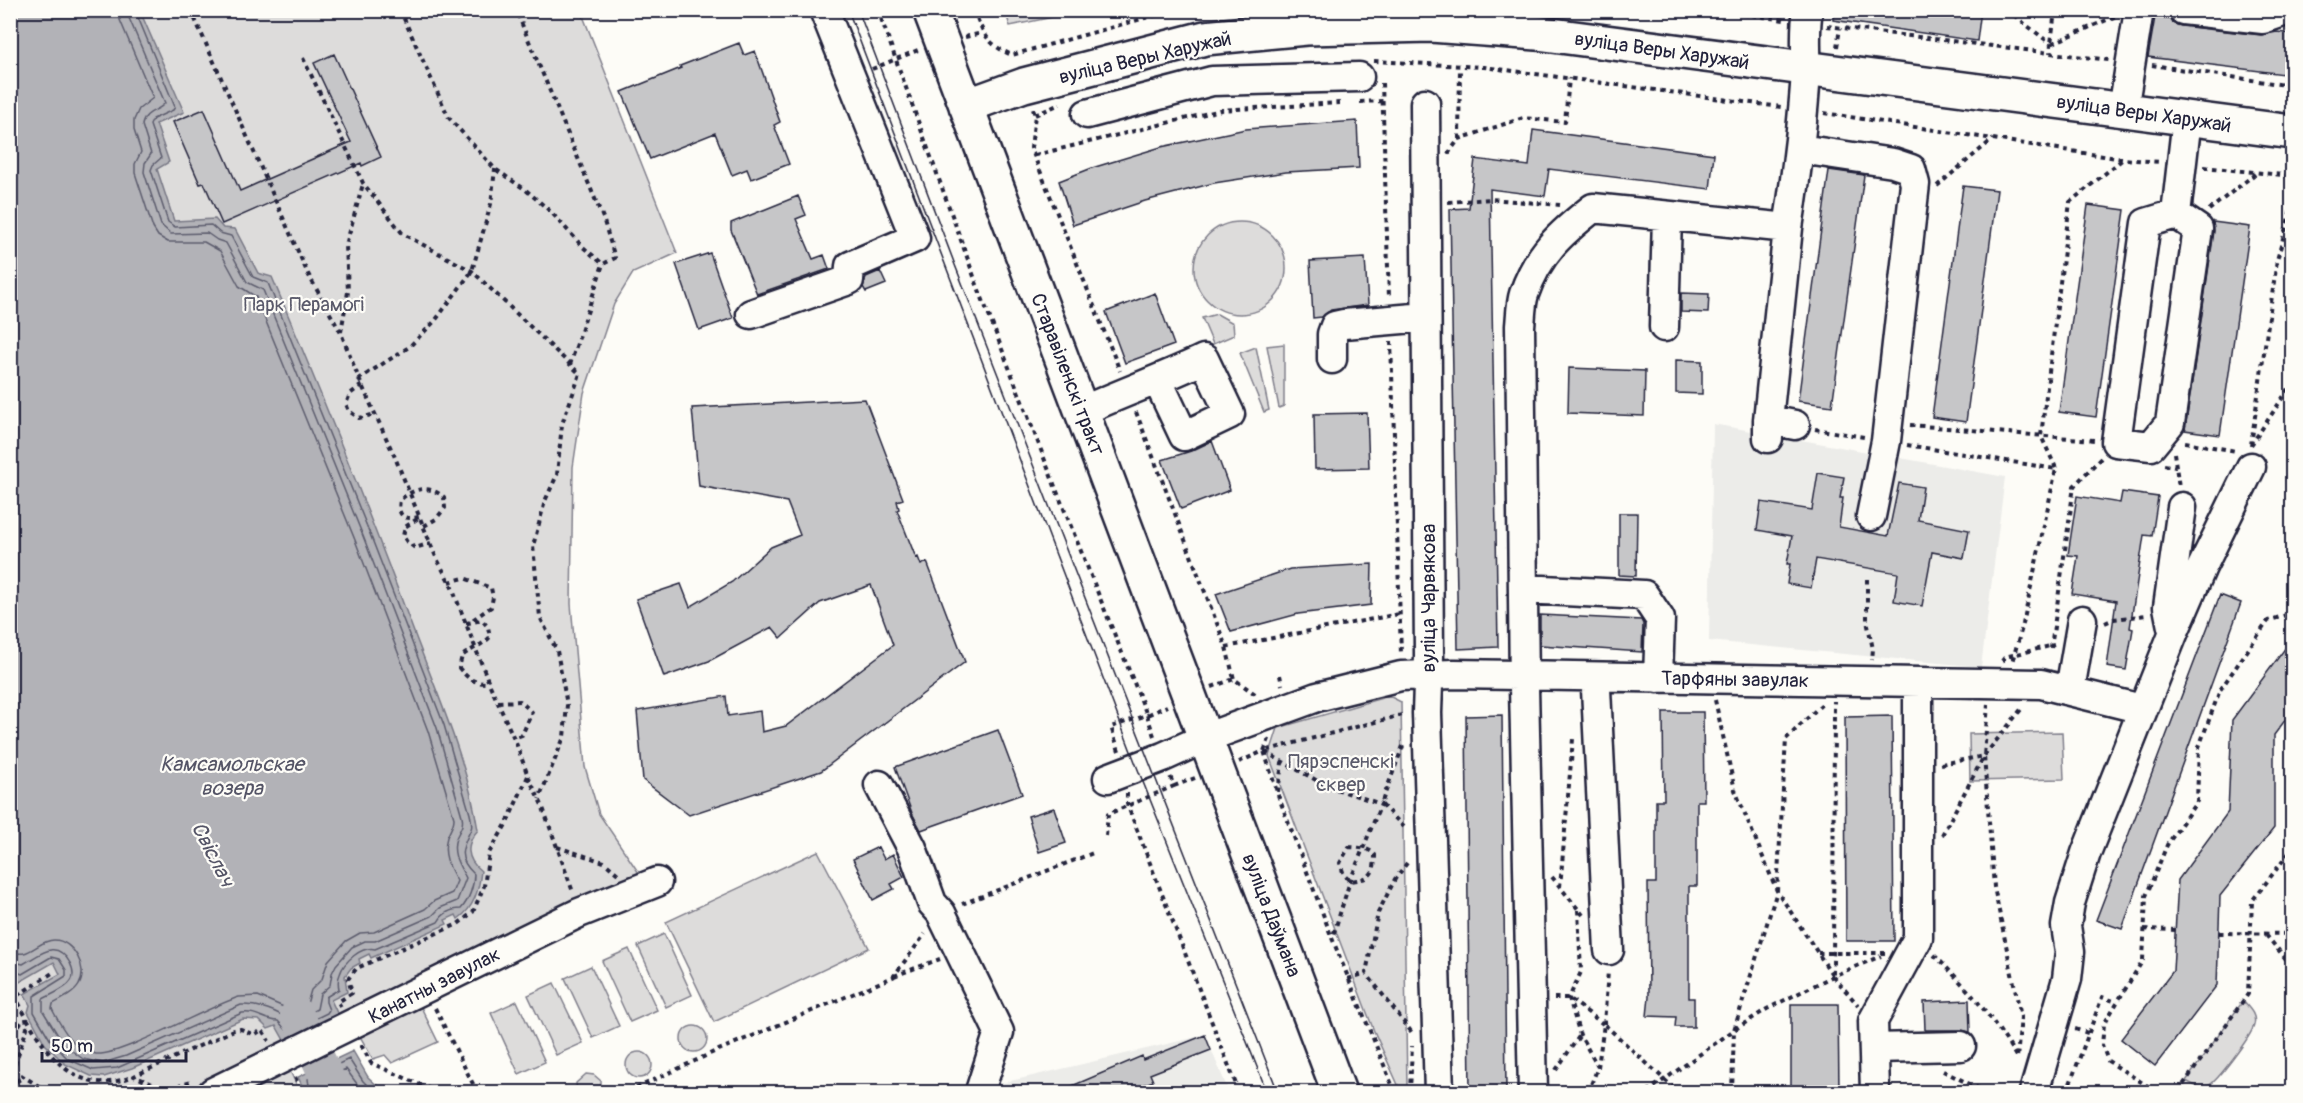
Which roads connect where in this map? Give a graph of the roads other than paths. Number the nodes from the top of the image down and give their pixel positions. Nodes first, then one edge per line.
1 (824, 10) edge
2 (930, 10) edge
3 (2183, 10) edge
4 (2289, 10) edge
5 (2129, 13) edge
6 (1807, 17) edge
7 (1431, 18) edge
8 (1205, 38) junction
9 (1806, 69) junction
10 (1212, 81) junction
11 (1371, 83) road end
12 (1425, 103) dead end
13 (966, 106) junction
14 (2123, 110) junction
15 (1087, 114) dead end
16 (2187, 118) junction
17 (2292, 132) edge
18 (1800, 148) junction
19 (1667, 216) junction
20 (2182, 218) junction
21 (1788, 228) junction
22 (752, 314) dead end
23 (1426, 317) junction
24 (1664, 327) dead end
25 (1332, 359) dead end
26 (1158, 381) dead end
27 (1082, 411) junction
28 (1777, 428) dead end
29 (2249, 455) road end
30 (2182, 507) road end
31 (1871, 516) dead end
32 (1523, 589) junction
33 (2171, 621) junction
34 (2081, 627) road end
35 (1415, 676) junction
36 (1525, 676) junction
37 (1598, 678) junction
38 (1658, 678) junction
39 (1918, 682) junction
40 (2070, 690) junction
41 (2142, 709) junction
42 (1205, 738) junction
43 (1108, 778) dead end
44 (879, 785) dead end
45 (657, 882) dead end
46 (1609, 950) road end
47 (1961, 1046) dead end
48 (1874, 1048) junction
49 (1543, 1083) edge
50 (2034, 1090) edge
51 (213, 1092) edge
52 (983, 1092) edge
53 (1339, 1092) edge
54 (1439, 1092) edge
55 (1875, 1092) edge

1 - 22 street
2 - 13 main road, Старавіленскі тракт
3 - 4 street
5 - 14 street
6 - 9 street
7 - 8 main road, вуліца Веры Харужай
7 - 9 main road, вуліца Веры Харужай
8 - 10 street
8 - 13 main road, вуліца Веры Харужай
9 - 14 main road, вуліца Веры Харужай
9 - 18 street
10 - 11 street
10 - 15 street
12 - 23 street, вуліца Чарвякова
13 - 27 main road, Старавіленскі тракт
14 - 16 main road, вуліца Веры Харужай
16 - 17 main road, вуліца Веры Харужай
16 - 20 street
18 - 21 street
18 - 31 street
19 - 21 street
19 - 24 street
19 - 32 street
20 - 20 street
21 - 28 street
23 - 25 street
23 - 35 street, вуліца Чарвякова
26 - 27 street
27 - 42 main road, Старавіленскі тракт
29 - 33 street
30 - 33 street
32 - 36 street
32 - 38 street
33 - 41 street
34 - 40 street
35 - 36 street, Тарфяны завулак
35 - 42 street, Тарфяны завулак
35 - 54 street, вуліца Чарвякова
36 - 37 street, Тарфяны завулак
36 - 49 street
37 - 38 street, Тарфяны завулак
37 - 46 street
38 - 39 street, Тарфяны завулак
39 - 40 street, Тарфяны завулак
39 - 48 street
40 - 41 street, Тарфяны завулак
41 - 50 street
42 - 43 street, Тарфяны завулак
42 - 53 main road, вуліца Даўмана
44 - 52 street
45 - 51 street, Канатны завулак
47 - 48 street
48 - 55 street

